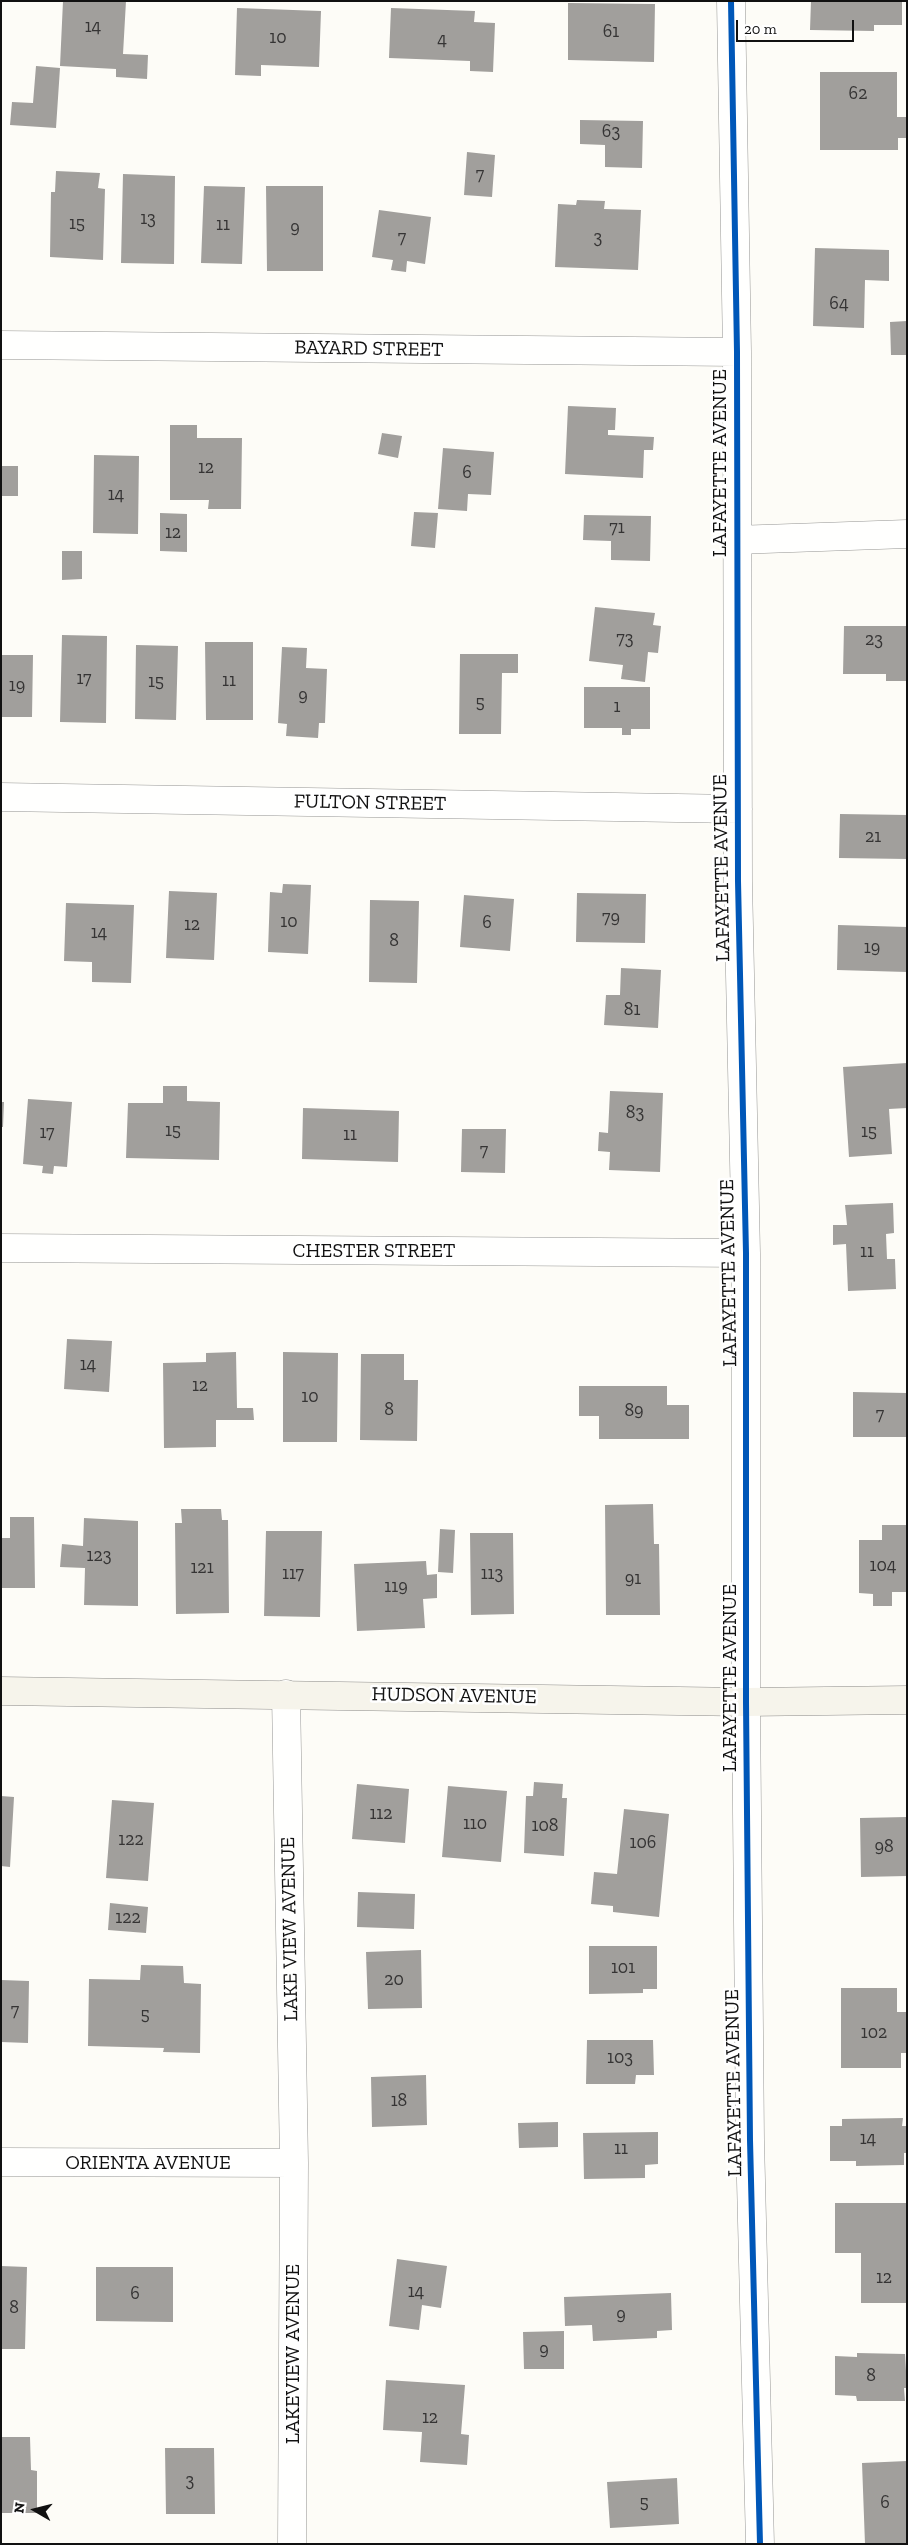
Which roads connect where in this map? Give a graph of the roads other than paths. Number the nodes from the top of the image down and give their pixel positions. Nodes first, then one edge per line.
1 (731, 1) edge
2 (1, 345) edge
3 (737, 352) junction
4 (907, 534) edge
5 (735, 540) junction
6 (1, 797) edge
7 (738, 809) junction
8 (1, 1248) edge
9 (746, 1253) junction
10 (1, 1691) edge
11 (286, 1694) junction
12 (907, 1700) edge
13 (746, 1702) junction
14 (1, 2162) edge
15 (294, 2164) junction
16 (292, 2544) edge
17 (760, 2544) edge

1 - 3 street, LAFAYETTE AVENUE
2 - 3 street, BAYARD STREET
3 - 5 street, LAFAYETTE AVENUE
4 - 5 street
5 - 7 street, LAFAYETTE AVENUE
6 - 7 street, FULTON STREET
7 - 9 street, LAFAYETTE AVENUE
8 - 9 street, CHESTER STREET
9 - 13 street, LAFAYETTE AVENUE
10 - 11 street, HUDSON AVENUE
11 - 13 street, HUDSON AVENUE
11 - 15 street, LAKE VIEW AVENUE
12 - 13 street, HUDSON AVENUE
13 - 17 street, LAFAYETTE AVENUE
14 - 15 street, ORIENTA AVENUE
15 - 16 street, LAKEVIEW AVENUE

